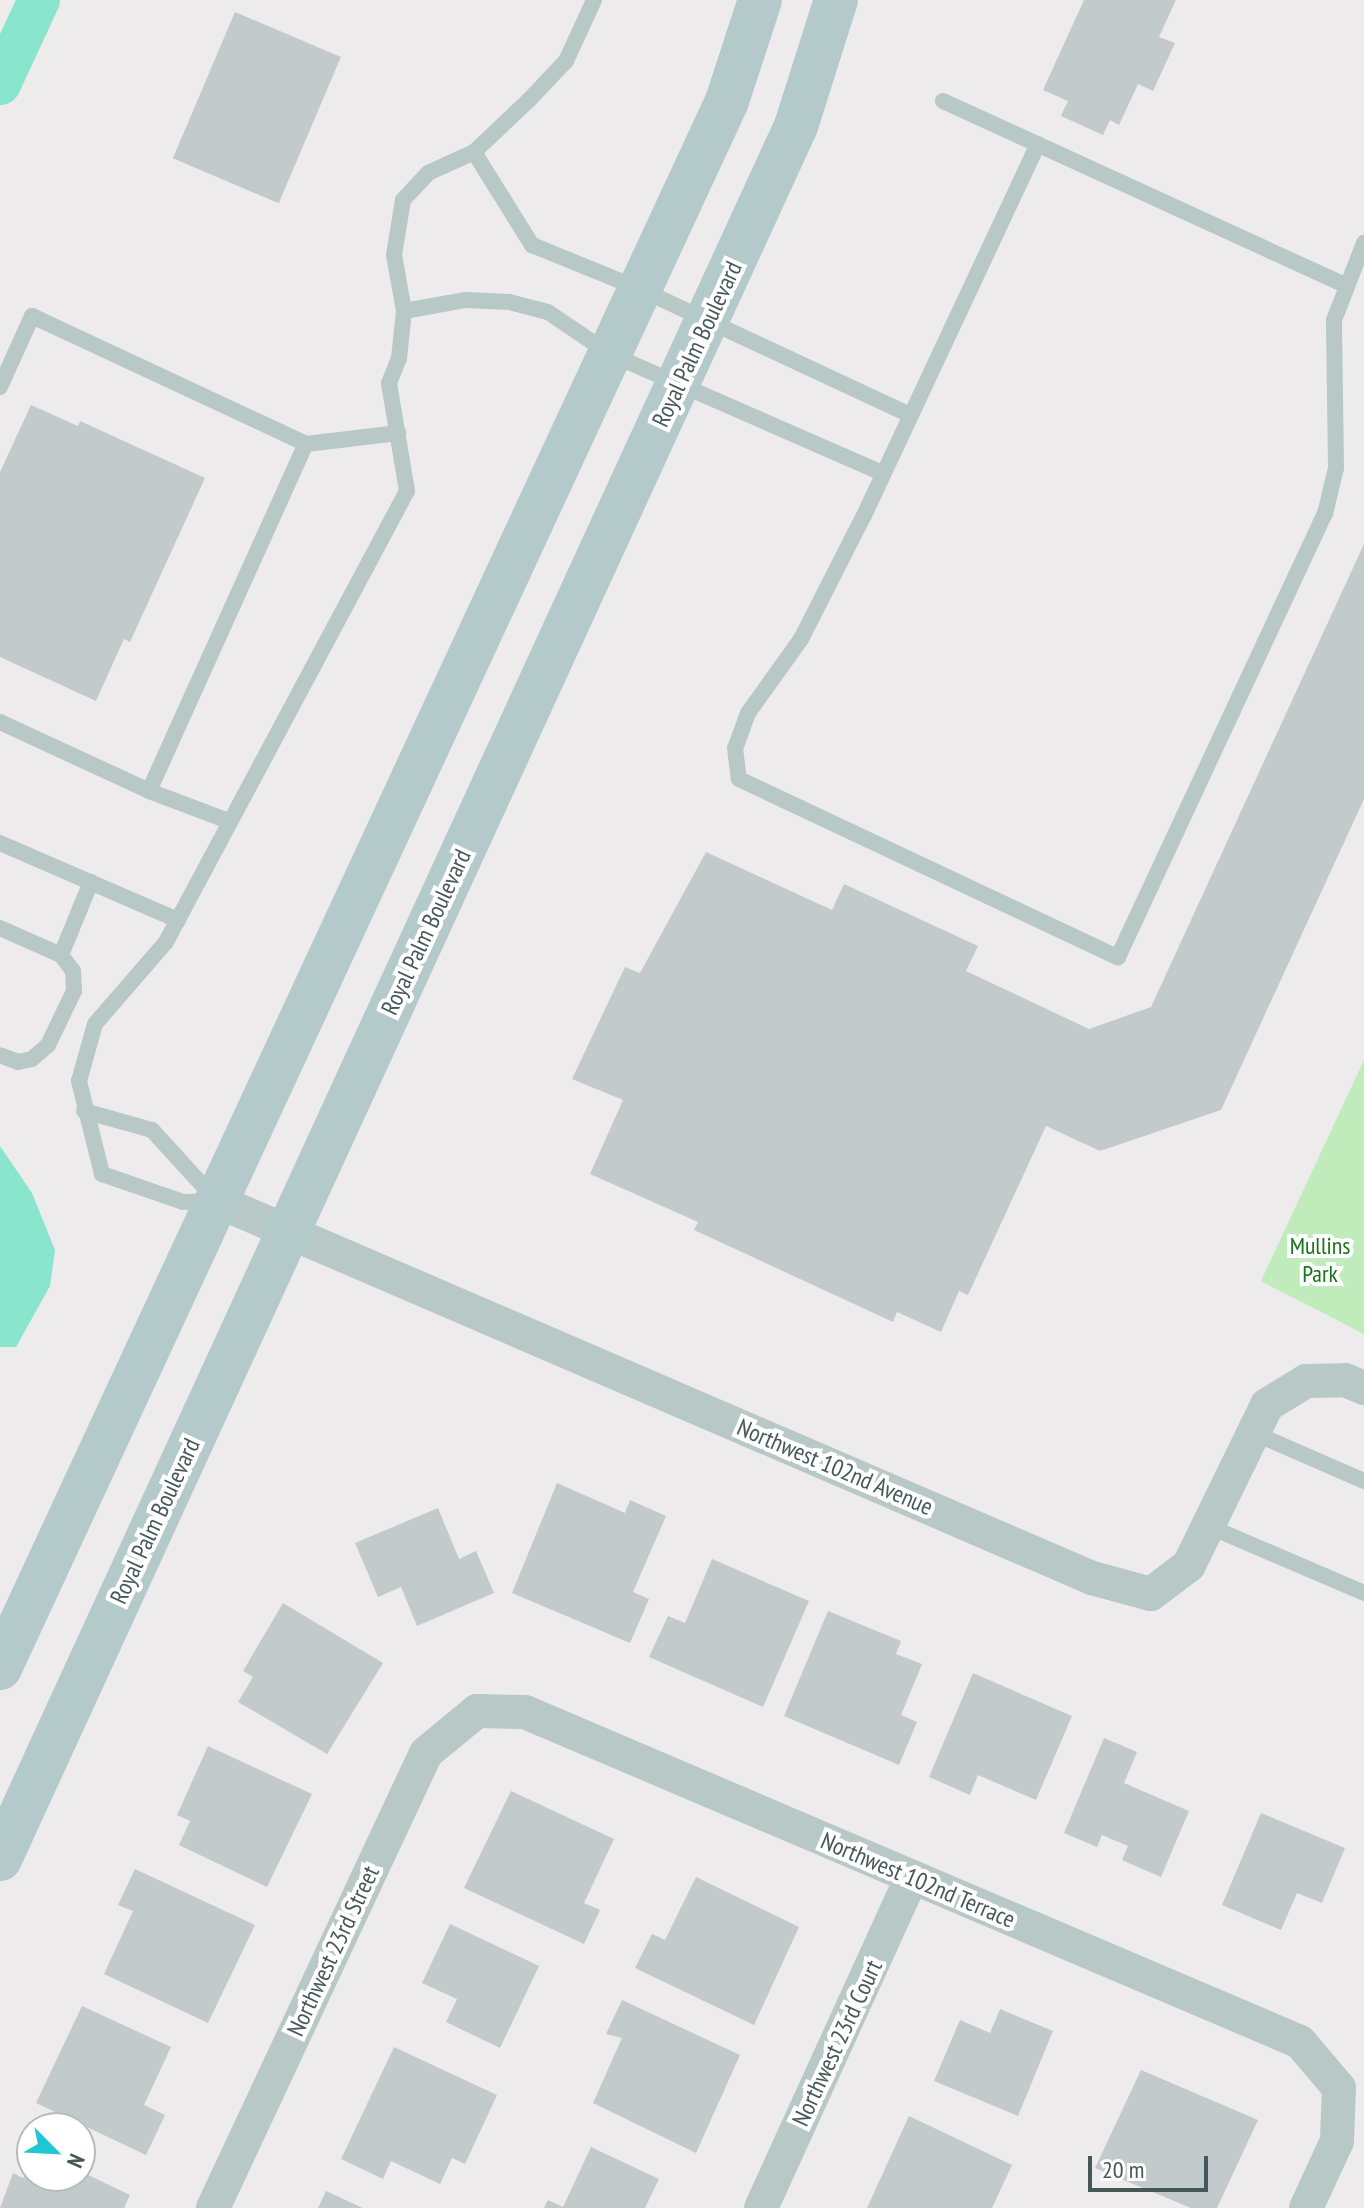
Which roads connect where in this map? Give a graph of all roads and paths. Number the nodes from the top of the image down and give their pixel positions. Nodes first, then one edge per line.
1 (594, 0) edge
2 (760, 0) edge
3 (836, 0) edge
4 (943, 101) dead end
5 (1038, 144) junction
6 (474, 152) junction
7 (1364, 243) edge
8 (1345, 285) junction
9 (640, 289) junction
10 (404, 311) junction
11 (708, 320) junction
12 (610, 354) junction
13 (679, 383) junction
14 (0, 387) edge
15 (910, 415) junction
16 (398, 433) junction
17 (306, 444) junction
18 (883, 473) junction
19 (0, 722) edge
20 (149, 791) junction
21 (229, 821) junction
22 (0, 843) edge
23 (91, 882) junction
24 (178, 920) junction
25 (0, 928) edge
26 (61, 955) junction
27 (0, 1055) edge
28 (84, 1111) junction
29 (217, 1201) junction
30 (288, 1231) junction
31 (1364, 1388) edge
32 (1254, 1433) junction
33 (1364, 1481) edge
34 (1208, 1526) junction
35 (1364, 1593) edge
36 (0, 1668) edge
37 (477, 1711) joint
38 (0, 1859) edge
39 (912, 1877) junction
40 (213, 2208) edge
41 (761, 2208) edge
42 (1306, 2208) edge

1 - 6 lane
2 - 9 main road
3 - 11 main road, Royal Palm Boulevard
4 - 5 lane
5 - 8 lane
5 - 15 lane
6 - 9 lane
6 - 10 lane
7 - 8 lane
8 - 18 lane
9 - 11 lane
9 - 12 main road
10 - 12 lane
10 - 16 lane
11 - 13 main road, Royal Palm Boulevard
11 - 15 lane
12 - 13 lane
12 - 29 main road
13 - 18 lane
13 - 30 main road, Royal Palm Boulevard
14 - 17 lane
15 - 18 lane
16 - 17 lane
16 - 21 lane
17 - 20 lane
19 - 20 lane
20 - 21 lane
21 - 24 lane
22 - 23 lane
23 - 24 lane
23 - 26 lane
24 - 28 lane
25 - 26 lane
26 - 27 lane
28 - 29 lane
28 - 29 lane
29 - 30 street, Northwest 102nd Avenue
29 - 36 main road
30 - 34 street, Northwest 102nd Avenue
30 - 38 main road, Royal Palm Boulevard
31 - 32 street, Northwest 102nd Avenue
32 - 33 lane
32 - 34 street, Northwest 102nd Avenue
34 - 35 lane
37 - 39 street, Northwest 102nd Terrace
37 - 40 street, Northwest 23rd Street
39 - 41 street, Northwest 23rd Court
39 - 42 street, Northwest 102nd Terrace

